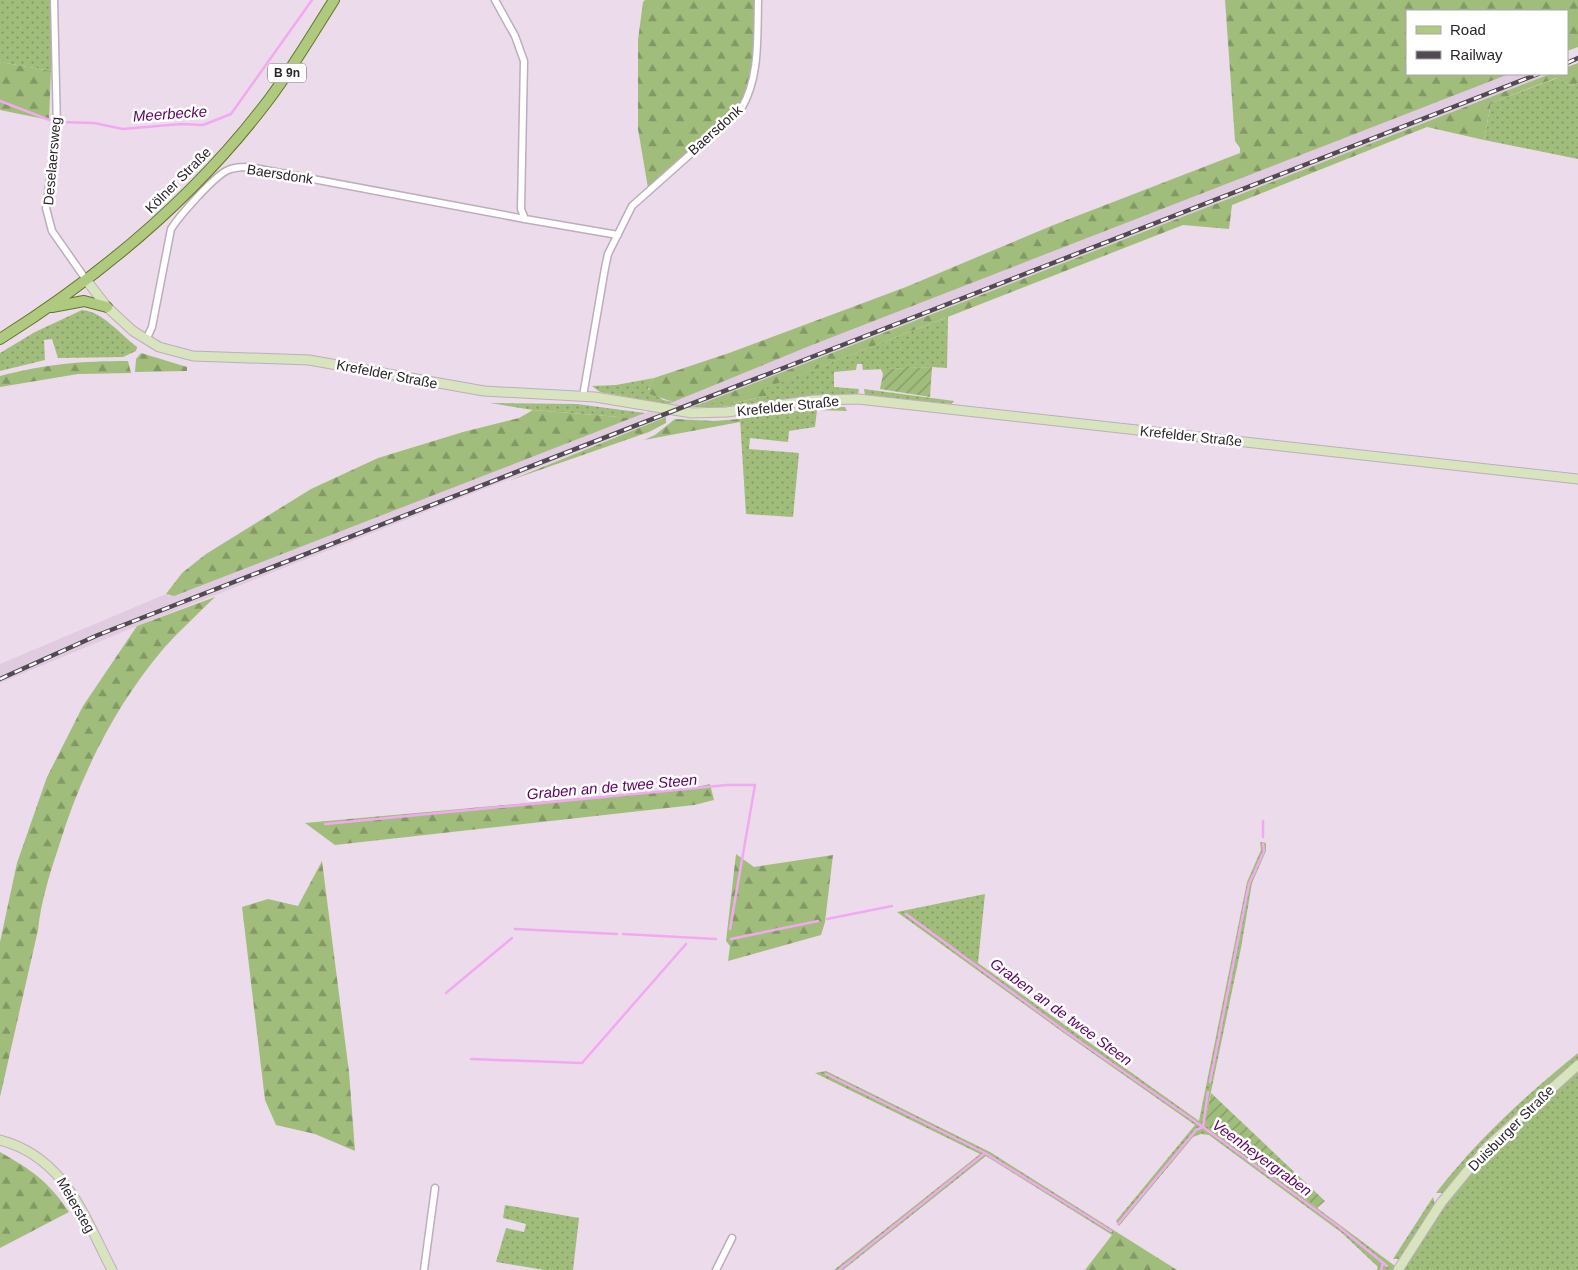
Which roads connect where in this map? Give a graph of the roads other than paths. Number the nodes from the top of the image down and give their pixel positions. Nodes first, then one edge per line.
1 (54, 0) edge
2 (334, 0) edge
3 (495, 0) edge
4 (758, 0) edge
5 (525, 219) junction
6 (618, 235) junction
7 (87, 281) junction
8 (107, 306) junction
9 (46, 309) junction
10 (0, 340) edge
11 (146, 340) junction
12 (583, 396) junction
13 (1578, 479) edge
14 (1578, 1065) edge
15 (0, 1140) edge
16 (435, 1188) dead end
17 (732, 1238) dead end
18 (112, 1270) edge
19 (424, 1270) edge
20 (716, 1270) edge
21 (1398, 1270) edge

1 - 7 street, Deselaersweg
2 - 7 main road, Kölner Straße / B 9n
3 - 5 street
4 - 6 street, Baersdonk
5 - 6 street, Baersdonk
5 - 11 street, Baersdonk
6 - 12 street, Baersdonk
7 - 8 main road, Krefelder Straße
7 - 9 main road, Kölner Straße
8 - 9 main road
8 - 11 main road, Krefelder Straße
9 - 10 main road, Kölner Straße
11 - 12 main road, Krefelder Straße
12 - 13 main road, Krefelder Straße
14 - 21 main road, Duisburger Straße
15 - 18 main road, Meiersteg
16 - 19 street
17 - 20 street

